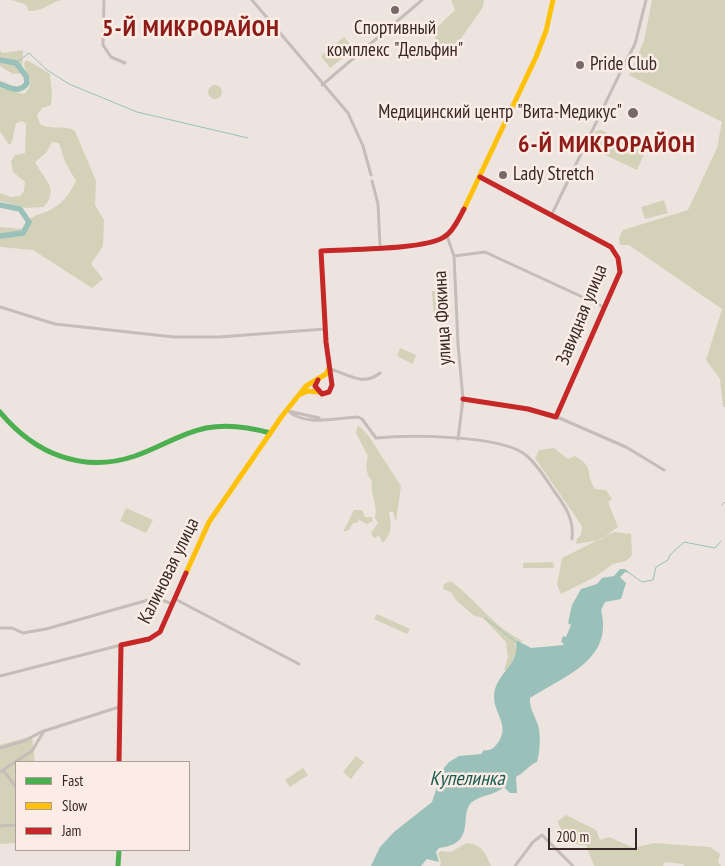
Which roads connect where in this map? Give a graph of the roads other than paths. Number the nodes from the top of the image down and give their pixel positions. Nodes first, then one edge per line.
1 (104, 0) edge
2 (252, 0) edge
3 (422, 0) edge
4 (553, 0) edge
5 (646, 0) edge
6 (125, 63) dead end
7 (322, 85) junction
8 (371, 175) dead end
9 (480, 177) junction
10 (372, 181) dead end
11 (552, 214) junction
12 (447, 236) junction
13 (380, 246) junction
14 (454, 256) junction
15 (0, 307) edge
16 (604, 307) junction
17 (325, 329) junction
18 (329, 368) junction
19 (380, 373) dead end
20 (319, 379) junction
21 (331, 383) junction
22 (318, 392) junction
23 (297, 398) junction
24 (463, 399) junction
25 (287, 410) junction
26 (0, 412) edge
27 (298, 412) junction
28 (556, 417) junction
29 (322, 419) junction
30 (270, 433) junction
31 (458, 439) junction
32 (664, 470) dead end
33 (572, 539) dead end
34 (174, 599) junction
35 (172, 604) junction
36 (0, 628) edge
37 (121, 645) junction
38 (299, 664) dead end
39 (0, 676) edge
40 (119, 708) junction
41 (44, 731) junction
42 (0, 748) edge
43 (18, 761) edge
44 (119, 761) edge
45 (15, 763) edge
46 (2, 771) edge
47 (15, 786) edge
48 (15, 825) edge
49 (0, 826) edge
50 (118, 851) edge
51 (118, 866) edge
52 (515, 866) edge
53 (573, 866) edge

1 - 6 street
2 - 7 street
3 - 7 street
4 - 9 street
5 - 11 street
7 - 8 street
9 - 11 street, Завидная улица
9 - 12 street
10 - 13 street
11 - 16 street, Завидная улица
12 - 13 street
12 - 14 street, улица Фокина
13 - 17 street
14 - 16 street
14 - 24 street, улица Фокина
15 - 17 street
16 - 28 street, Завидная улица
17 - 18 street
18 - 19 street
18 - 20 street, Калиновая улица
18 - 21 street
20 - 21 street
20 - 22 street
20 - 23 street, Калиновая улица
21 - 22 street
22 - 23 street
23 - 25 street, Калиновая улица
23 - 27 street
24 - 28 street
24 - 31 street, улица Фокина
25 - 27 street
25 - 29 street
25 - 30 street, Калиновая улица
26 - 30 street
27 - 29 street
28 - 32 street
29 - 31 street
30 - 34 street, Калиновая улица
31 - 33 street
34 - 35 street, Калиновая улица
34 - 38 street
35 - 36 street
35 - 37 street, Калиновая улица
37 - 39 street
37 - 40 street
40 - 41 street
40 - 44 street
41 - 42 street
41 - 43 street
45 - 46 street
46 - 47 street
48 - 49 street
50 - 51 street
52 - 53 street

